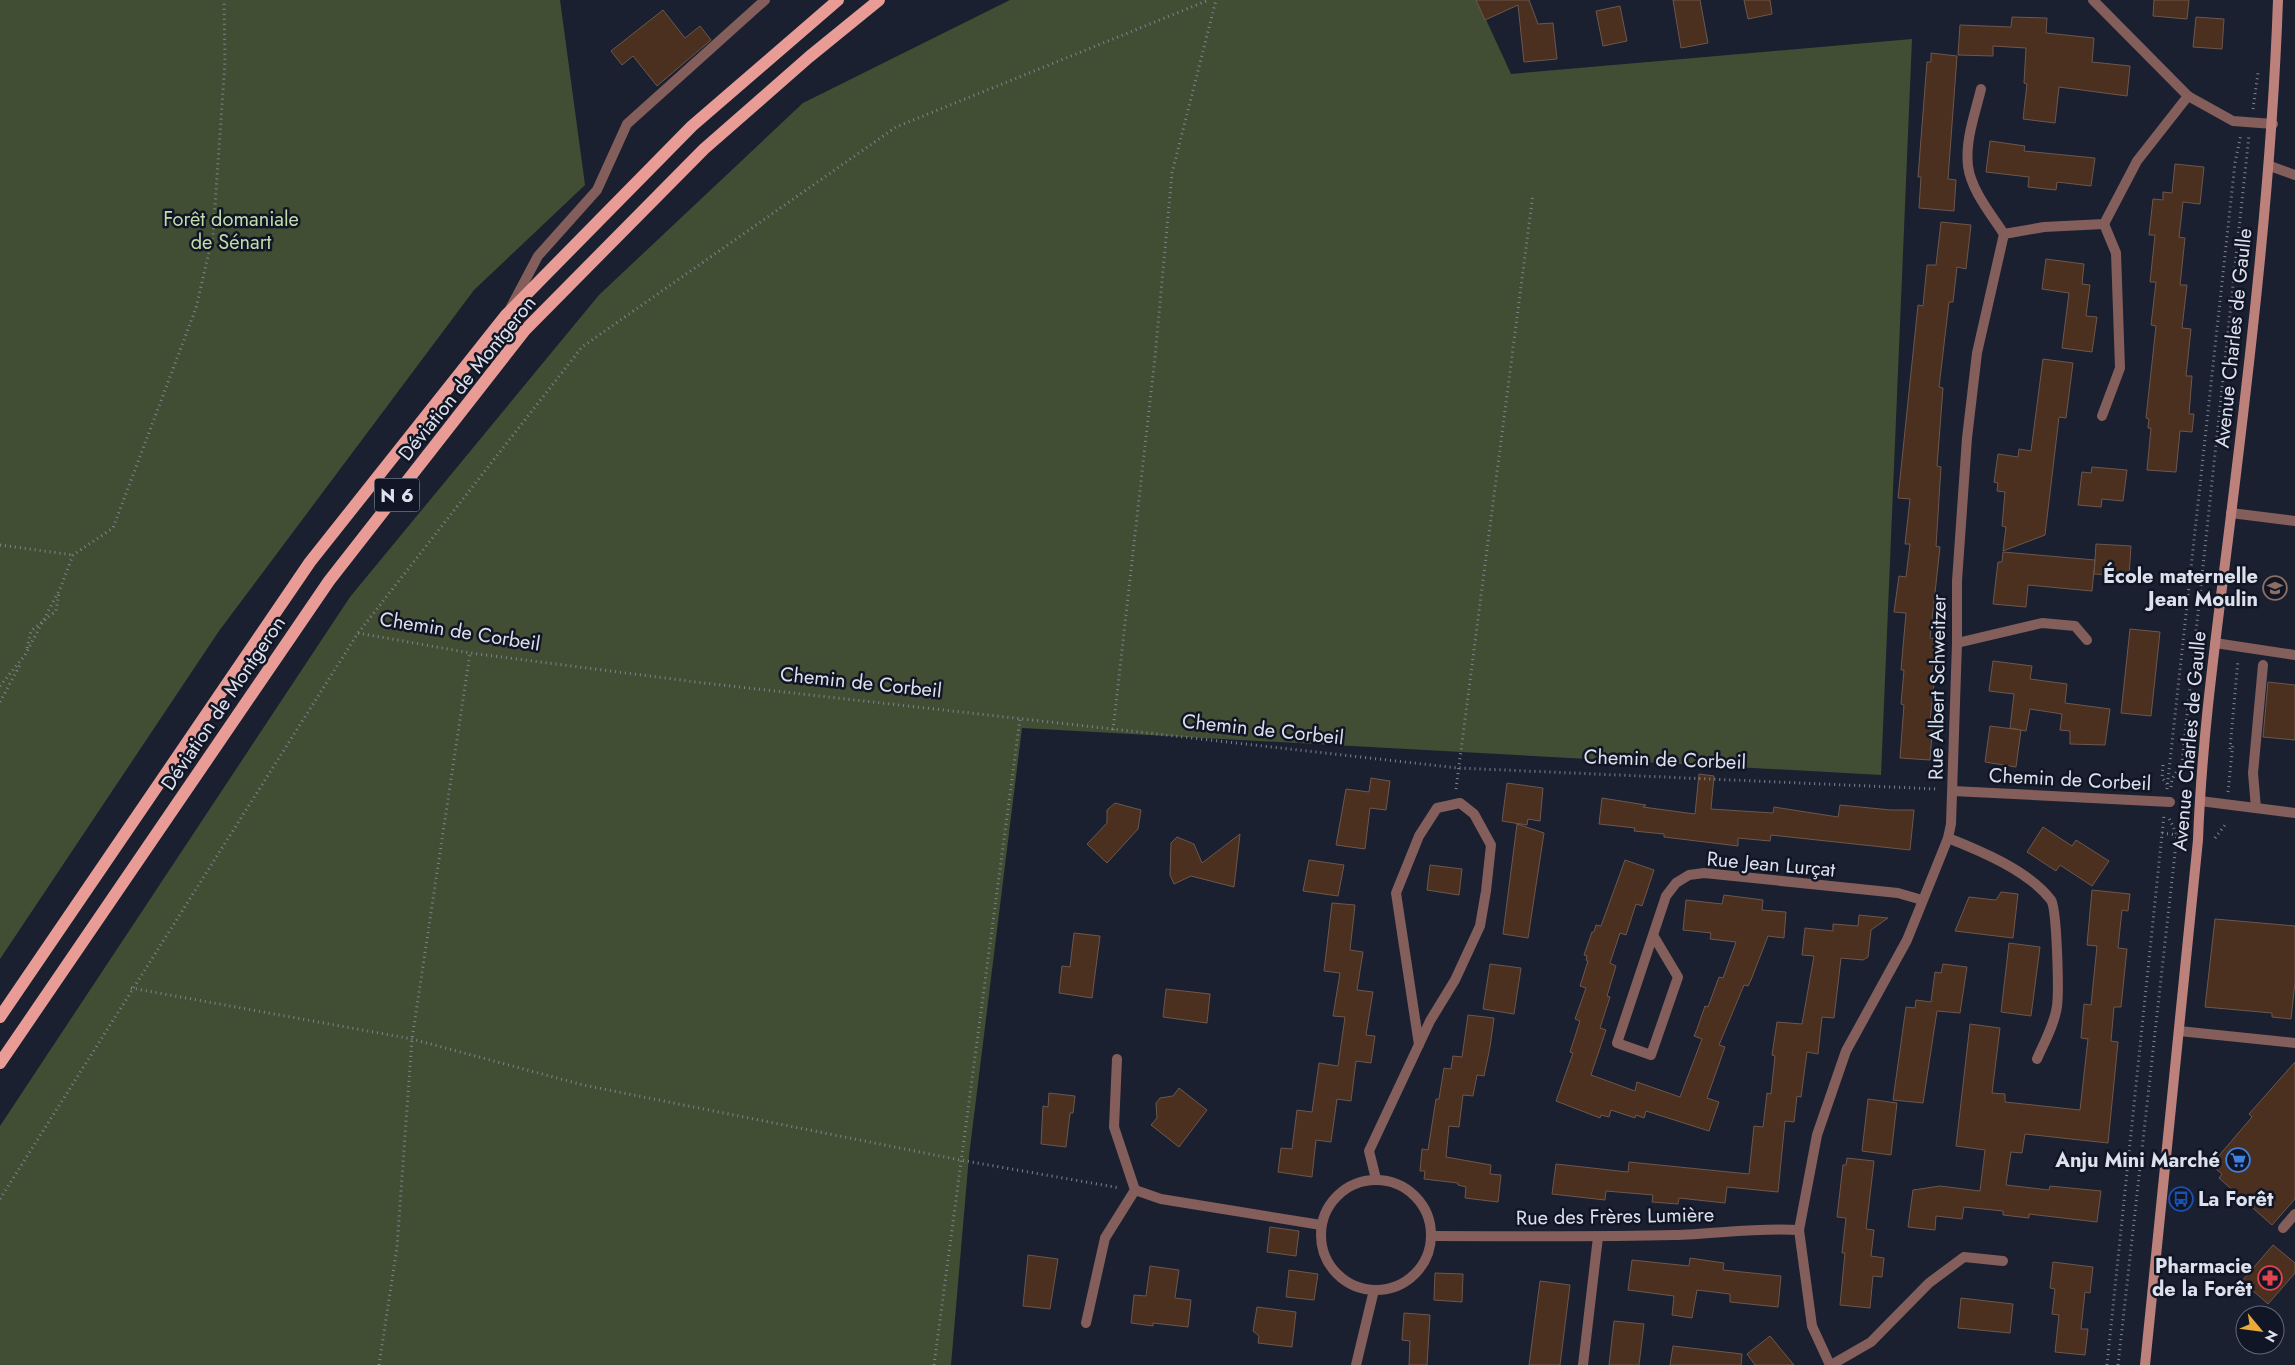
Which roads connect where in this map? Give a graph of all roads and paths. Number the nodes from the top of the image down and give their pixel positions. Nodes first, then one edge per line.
1 (224, 0) edge
2 (765, 0) edge
3 (838, 0) edge
4 (879, 0) edge
5 (1209, 0) edge
6 (1216, 0) edge
7 (2093, 0) edge
8 (2278, 0) edge
9 (2258, 67) dead end
10 (1981, 89) dead end
11 (2188, 96) junction
12 (2247, 122) junction
13 (2273, 124) junction
14 (2270, 166) junction
15 (2295, 175) edge
16 (1533, 194) dead end
17 (2104, 224) junction
18 (2004, 234) junction
19 (506, 315) junction
20 (2102, 416) dead end
21 (2232, 513) junction
22 (2295, 522) edge
23 (0, 545) edge
24 (73, 555) junction
25 (60, 589) junction
26 (42, 623) junction
27 (358, 633) junction
28 (2087, 640) dead end
29 (2215, 643) junction
30 (1957, 644) junction
31 (2239, 647) junction
32 (470, 653) junction
33 (25, 655) junction
34 (2295, 655) edge
35 (2263, 665) dead end
36 (0, 686) edge
37 (0, 702) edge
38 (1020, 719) junction
39 (1113, 730) junction
40 (2232, 733) junction
41 (2230, 749) dead end
42 (2163, 765) dead end
43 (1458, 768) junction
44 (2167, 784) junction
45 (1953, 791) junction
46 (2228, 792) dead end
47 (2200, 801) junction
48 (2167, 802) junction
49 (1455, 804) junction
50 (2256, 808) junction
51 (2295, 813) edge
52 (2225, 825) dead end
53 (2162, 833) junction
54 (2177, 835) junction
55 (2185, 836) dead end
56 (1948, 838) junction
57 (2215, 838) dead end
58 (1922, 900) junction
59 (1653, 935) junction
60 (131, 988) junction
61 (0, 1017) edge
62 (2179, 1031) junction
63 (412, 1038) junction
64 (2295, 1043) edge
65 (1419, 1044) junction
66 (1117, 1059) dead end
67 (2037, 1059) dead end
68 (0, 1063) edge
69 (960, 1160) junction
70 (1376, 1179) junction
71 (1134, 1190) junction
72 (0, 1199) edge
73 (2295, 1214) edge
74 (1321, 1225) junction
75 (2283, 1228) dead end
76 (1799, 1230) junction
77 (1432, 1236) junction
78 (1598, 1237) junction
79 (2003, 1261) dead end
80 (1374, 1290) junction
81 (1086, 1323) dead end
82 (379, 1365) edge
83 (934, 1365) edge
84 (1356, 1365) edge
85 (1584, 1365) edge
86 (1830, 1365) edge
87 (2107, 1365) edge
88 (2118, 1365) edge
89 (2144, 1365) edge

1 - 24 path
2 - 19 street
3 - 19 main road, Déviation de Montgeron / N 6
4 - 68 main road, Déviation de Montgeron / N 6
5 - 27 path
6 - 39 path
7 - 11 street
8 - 13 main road, Avenue Charles de Gaulle
9 - 12 path
10 - 18 street
11 - 12 street
11 - 17 street
12 - 13 street
12 - 44 path
12 - 48 path
13 - 14 main road, Avenue Charles de Gaulle
14 - 15 street
14 - 21 main road, Avenue Charles de Gaulle
16 - 43 path
17 - 18 street
17 - 20 street
18 - 30 street, Rue Albert Schweitzer
19 - 61 main road, Déviation de Montgeron / N 6
21 - 22 street
21 - 29 main road, Avenue Charles de Gaulle
23 - 24 path
24 - 25 path
25 - 26 path
25 - 26 path
26 - 33 path
27 - 32 path, Chemin de Corbeil
27 - 60 path
28 - 30 street
29 - 31 street
29 - 47 main road, Avenue Charles de Gaulle
30 - 45 street, Rue Albert Schweitzer
31 - 34 street
31 - 40 path
32 - 38 path, Chemin de Corbeil
32 - 63 path
33 - 36 path
33 - 37 path
35 - 50 street
38 - 39 path, Chemin de Corbeil
38 - 69 path
39 - 43 path, Chemin de Corbeil
40 - 41 path
40 - 46 path
42 - 44 path
43 - 45 path, Chemin de Corbeil
43 - 49 path
44 - 48 path
45 - 48 street, Chemin de Corbeil
45 - 56 street, Rue Albert Schweitzer
47 - 50 street
47 - 62 main road, Avenue Charles de Gaulle
48 - 53 path
48 - 54 path
49 - 65 street
49 - 65 street
50 - 51 street
52 - 57 path
53 - 54 path
53 - 87 path
54 - 55 path
54 - 88 path
56 - 58 street, Rue Albert Schweitzer
56 - 67 street
58 - 59 street, Rue Jean Lurçat
58 - 76 street, Rue Albert Schweitzer
59 - 59 street, Rue Jean Lurçat
60 - 63 path
60 - 72 path
62 - 64 street
62 - 89 main road, Avenue Charles de Gaulle
63 - 69 path
63 - 82 path
65 - 70 street
66 - 71 street
69 - 71 path
69 - 83 path
70 - 74 street
70 - 77 street
71 - 74 street
71 - 81 street
73 - 75 street
74 - 80 street
76 - 78 street, Rue des Frères Lumière
76 - 86 street, Rue Albert Schweitzer
77 - 78 street, Rue des Frères Lumière
77 - 80 street
78 - 85 street
79 - 86 street
80 - 84 street

